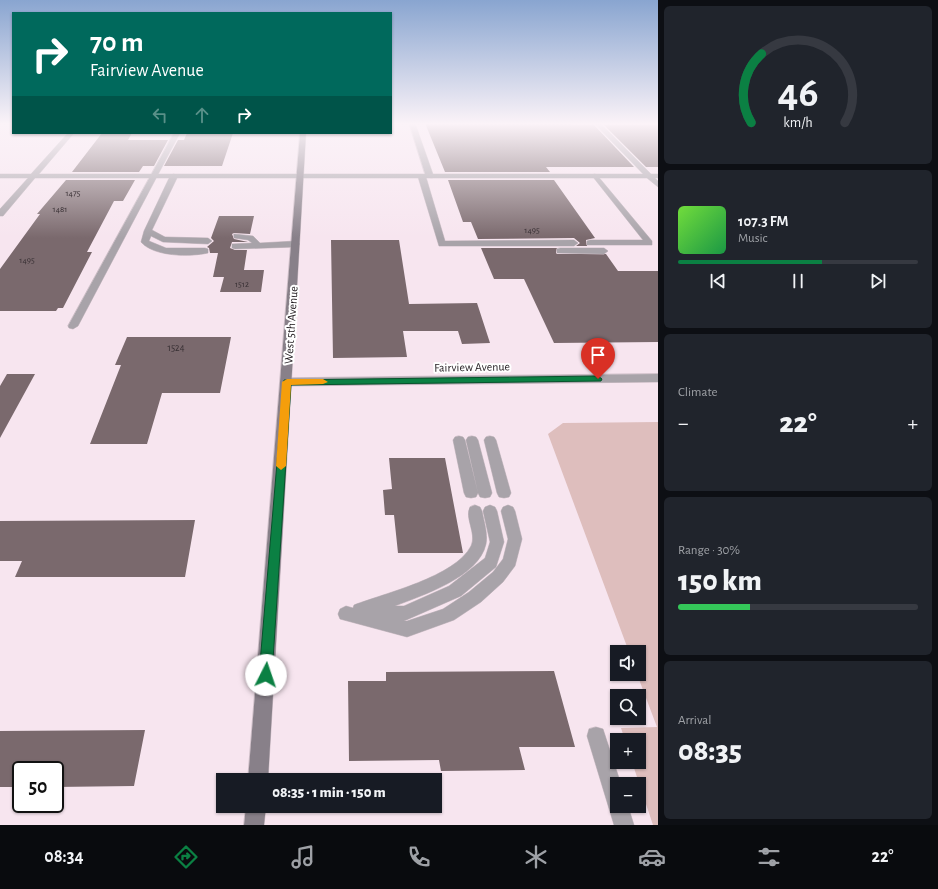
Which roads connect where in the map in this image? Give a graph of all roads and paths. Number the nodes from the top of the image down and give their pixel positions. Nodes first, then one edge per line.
1 (46, 162) edge
2 (163, 162) edge
3 (302, 162) edge
4 (422, 162) edge
5 (635, 162) edge
6 (0, 176) edge
7 (33, 176) junction
8 (156, 176) junction
9 (174, 176) junction
10 (301, 176) junction
11 (595, 176) junction
12 (649, 176) junction
13 (658, 176) edge
14 (426, 177) junction
15 (658, 185) edge
16 (0, 214) edge
17 (148, 231) junction
18 (516, 243) junction
19 (574, 243) dead end
20 (590, 243) dead end
21 (649, 243) junction
22 (258, 244) junction
23 (296, 244) junction
24 (73, 326) dead end
25 (658, 378) edge
26 (287, 382) junction
27 (459, 440) dead end
28 (472, 440) dead end
29 (490, 440) dead end
30 (471, 493) dead end
31 (485, 493) dead end
32 (504, 493) dead end
33 (508, 510) dead end
34 (483, 511) dead end
35 (596, 736) dead end
36 (259, 773) edge
37 (610, 782) edge
38 (255, 813) edge
39 (620, 813) edge
40 (254, 825) edge
41 (624, 825) edge

1 - 7 street
2 - 8 street
3 - 10 main road, West 5th Avenue
4 - 14 street
5 - 12 street
6 - 7 street
7 - 8 street
7 - 16 street
8 - 9 street
8 - 24 street
9 - 10 street
9 - 17 street
10 - 14 street
10 - 23 main road, West 5th Avenue
11 - 12 street
11 - 14 street
11 - 21 street
12 - 13 street
12 - 15 street
14 - 18 street
17 - 17 street
18 - 19 street
18 - 21 street
20 - 21 street
22 - 22 street
22 - 23 street
23 - 26 main road, West 5th Avenue
25 - 26 street, Fairview Avenue
26 - 36 main road, West 5th Avenue
27 - 30 street
28 - 31 street
29 - 32 street
33 - 34 street
35 - 37 street
38 - 40 main road
39 - 41 street

